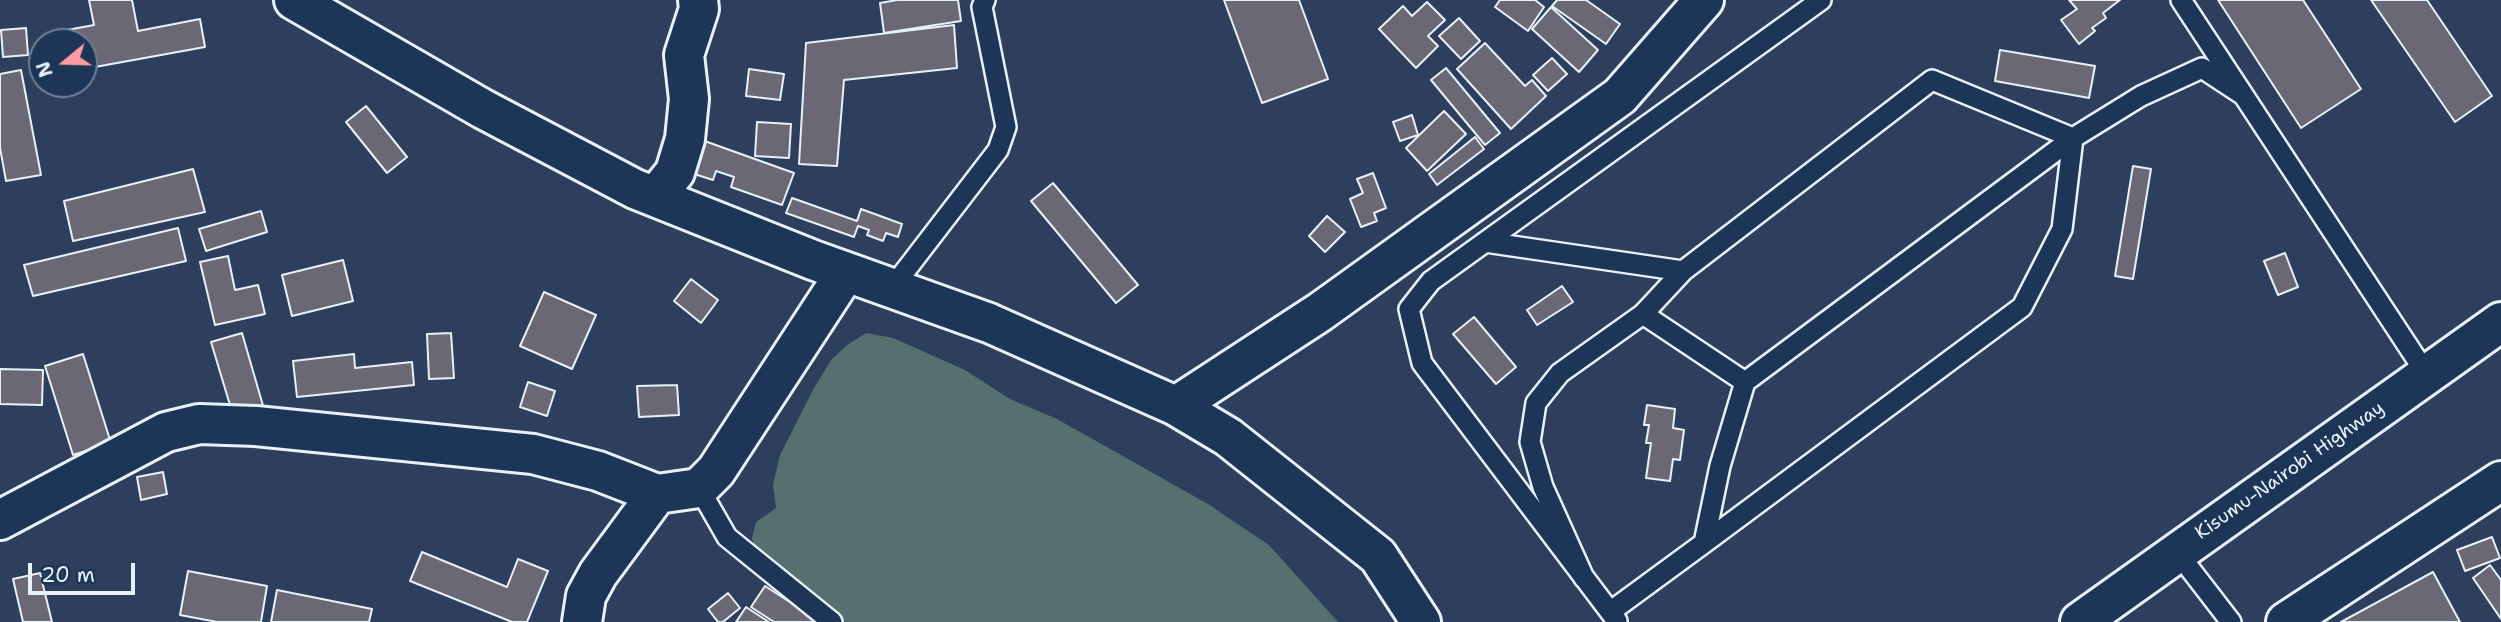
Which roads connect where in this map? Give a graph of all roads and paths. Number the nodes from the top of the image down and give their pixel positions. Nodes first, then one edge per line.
1 (293, 0) edge
2 (698, 0) edge
3 (985, 0) edge
4 (1704, 0) edge
5 (1821, 0) edge
6 (2181, 0) edge
7 (2243, 95) junction
8 (2073, 138) junction
9 (655, 197) junction
10 (1485, 242) junction
11 (1683, 271) junction
12 (846, 272) junction
13 (892, 288) junction
14 (1643, 314) junction
15 (2501, 322) edge
16 (2427, 375) junction
17 (1745, 382) junction
18 (1176, 406) junction
19 (2501, 481) edge
20 (699, 488) junction
21 (657, 494) junction
22 (0, 520) edge
23 (1704, 543) junction
24 (2177, 552) junction
25 (1584, 578) junction
26 (1614, 617) edge
27 (582, 622) edge
28 (832, 622) edge
29 (1421, 622) edge
30 (2080, 622) edge
31 (2231, 622) edge
32 (2286, 622) edge

1 - 9 main road
2 - 9 main road
3 - 13 lane
4 - 18 main road
5 - 10 lane
6 - 7 lane
7 - 8 lane
7 - 16 lane
8 - 11 lane
8 - 17 lane
8 - 23 lane
9 - 12 main road
10 - 11 lane
10 - 25 lane
11 - 14 lane
12 - 13 main road
12 - 20 main road
13 - 18 main road
14 - 17 lane
14 - 25 lane
15 - 16 main road, Kisumu-Nairobi Highway
16 - 24 main road, Kisumu-Nairobi Highway
17 - 23 lane
18 - 29 main road
19 - 32 main road
20 - 21 main road
20 - 28 lane
21 - 22 main road
21 - 27 main road
23 - 26 lane
24 - 30 main road, Kisumu-Nairobi Highway
24 - 31 lane
25 - 26 lane

